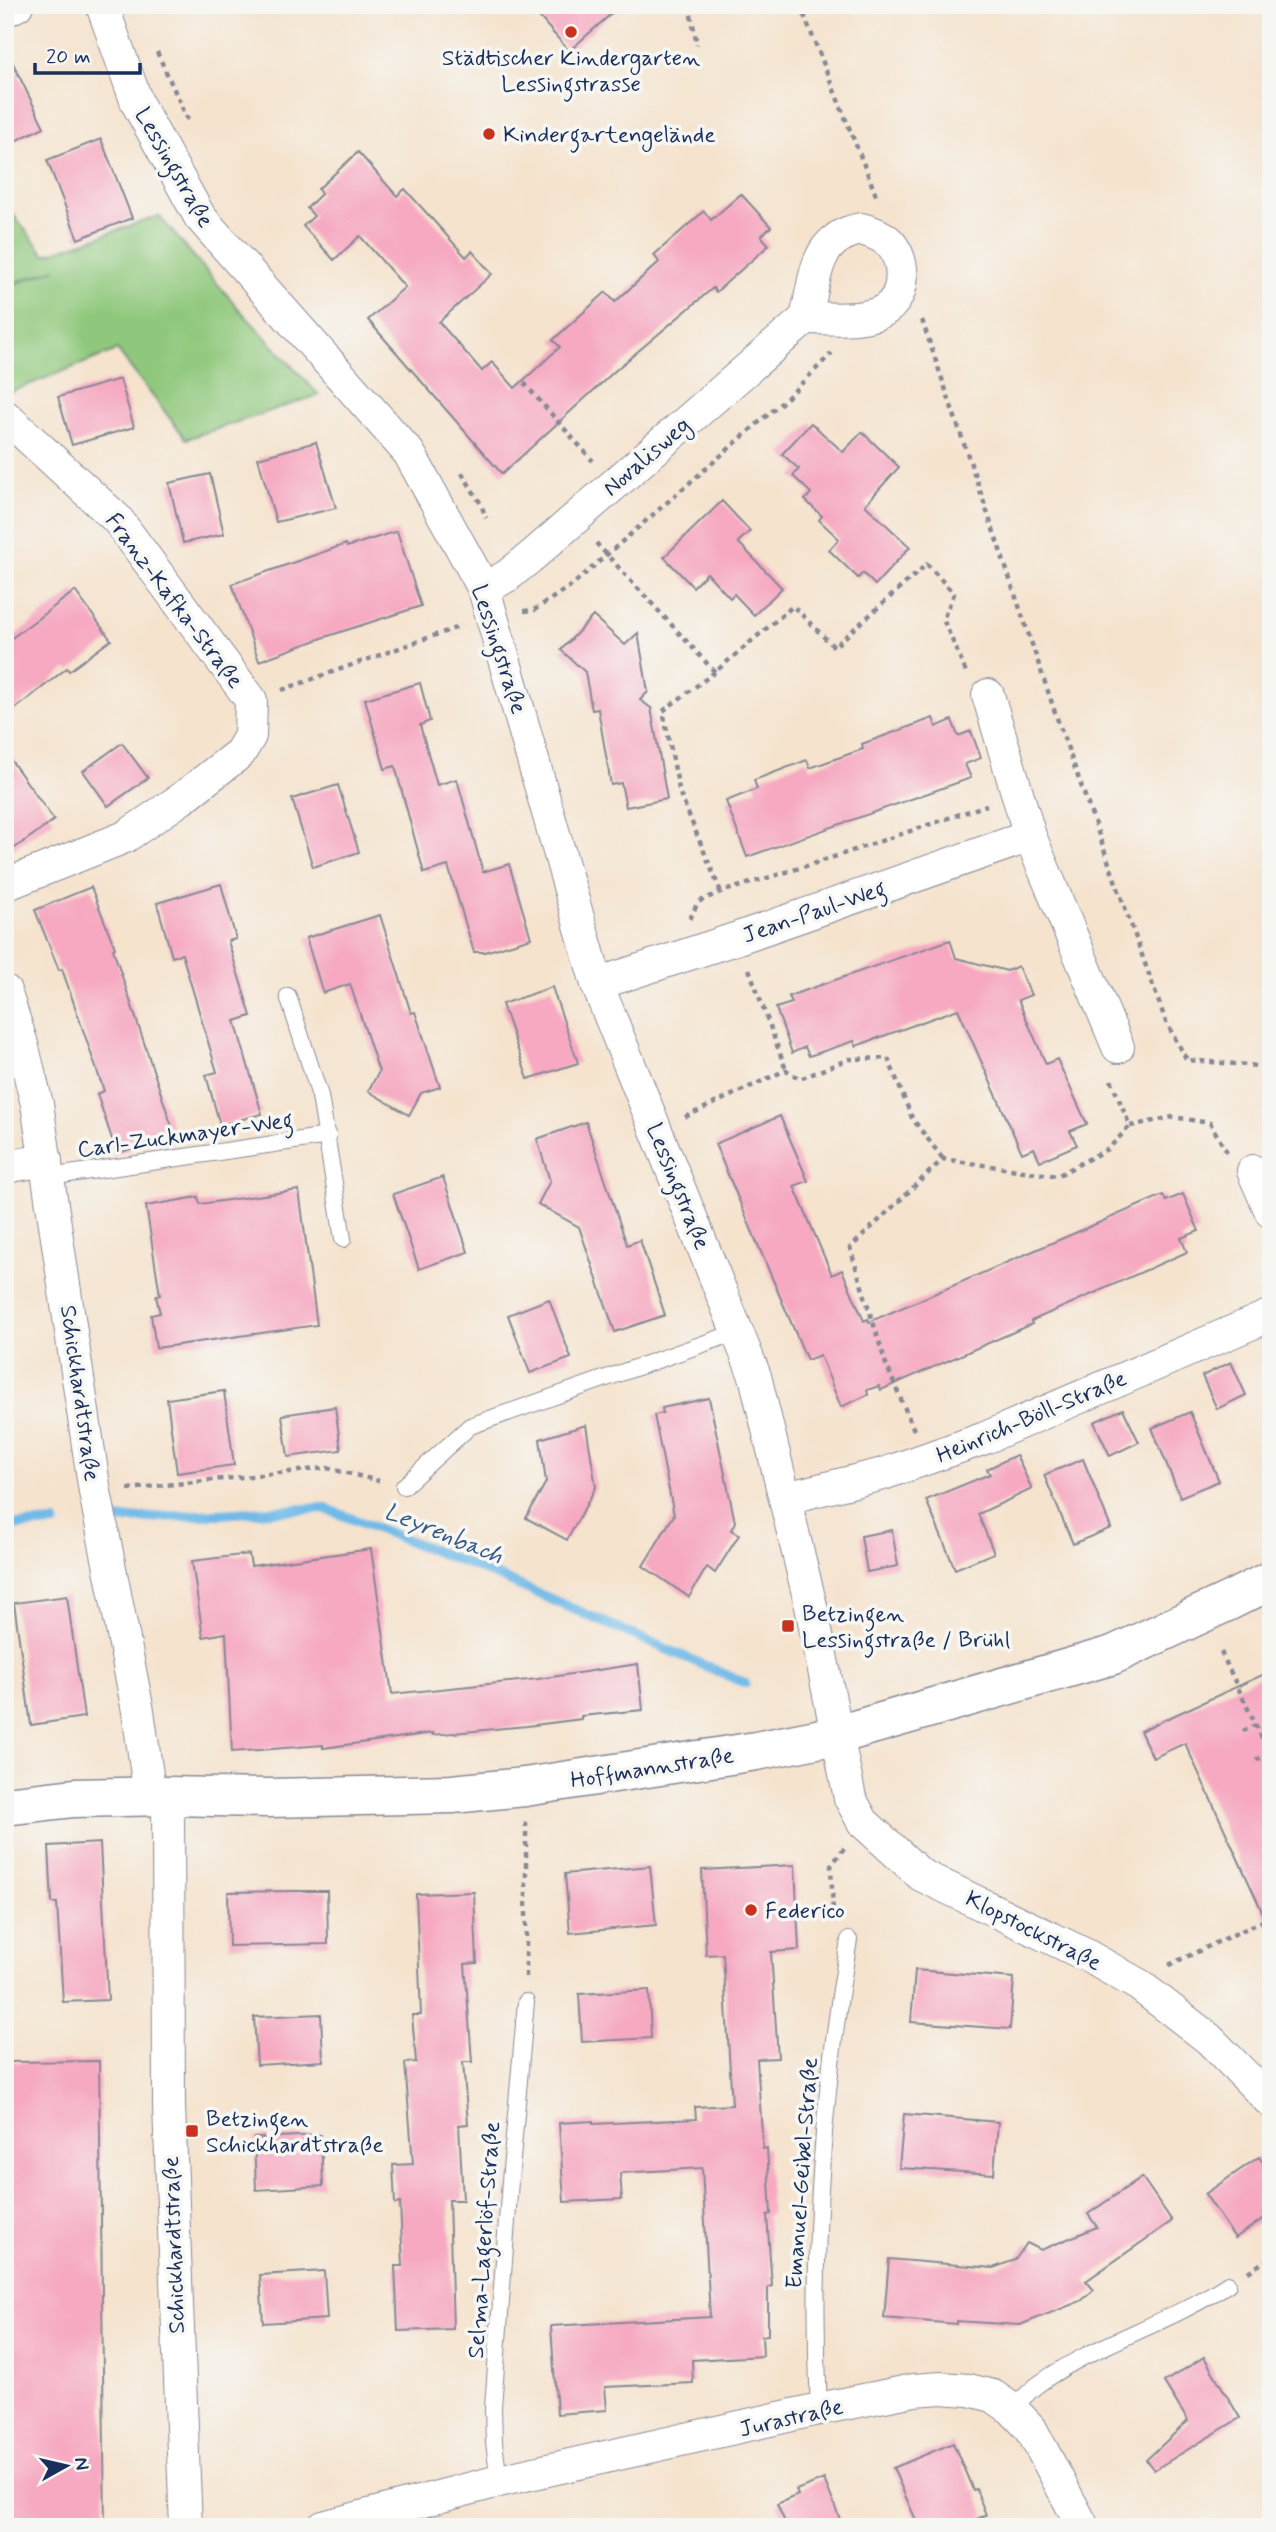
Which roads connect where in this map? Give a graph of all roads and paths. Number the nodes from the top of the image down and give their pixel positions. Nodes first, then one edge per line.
1 (17, 5) edge
2 (102, 5) edge
3 (689, 5) edge
4 (800, 5) edge
5 (5, 11) edge
6 (697, 45) dead end
7 (881, 207) dead end
8 (919, 310) dead end
9 (806, 318) junction
10 (846, 318) junction
11 (524, 383) dead end
12 (5, 416) edge
13 (614, 484) junction
14 (607, 555) junction
15 (488, 602) junction
16 (715, 672) junction
17 (988, 695) joint
18 (251, 700) junction
19 (1018, 796) junction
20 (1030, 836) junction
21 (5, 885) edge
22 (738, 938) junction
23 (597, 984) junction
24 (5, 991) edge
25 (288, 996) dead end
26 (1118, 1047) joint
27 (1271, 1067) edge
28 (786, 1070) junction
29 (1130, 1126) junction
30 (657, 1130) junction
31 (328, 1136) junction
32 (943, 1159) junction
33 (5, 1167) edge
34 (47, 1169) junction
35 (1252, 1171) joint
36 (1271, 1212) edge
37 (343, 1239) dead end
38 (1271, 1315) edge
39 (737, 1332) junction
40 (926, 1460) junction
41 (404, 1486) joint
42 (95, 1492) junction
43 (786, 1498) junction
44 (1271, 1580) edge
45 (1221, 1652) dead end
46 (1256, 1725) junction
47 (1243, 1731) dead end
48 (837, 1735) junction
49 (1270, 1756) edge
50 (1256, 1760) dead end
51 (525, 1787) junction
52 (159, 1796) junction
53 (5, 1806) edge
54 (863, 1822) junction
55 (1271, 1917) edge
56 (849, 1940) joint
57 (1139, 1985) junction
58 (526, 2002) joint
59 (1271, 2102) edge
60 (1228, 2284) dead end
61 (819, 2409) junction
62 (1012, 2409) junction
63 (499, 2481) junction
64 (186, 2527) edge
65 (323, 2527) edge
66 (1083, 2527) edge

1 - 5 street
2 - 15 street, Lessingstraße
3 - 6 path
4 - 7 path
8 - 27 path
9 - 10 street
9 - 10 street
9 - 13 street, Novalisweg
10 - 14 path, Franz-Kafka-Straße
11 - 13 path
12 - 18 street, Franz-Kafka-Straße
13 - 15 street, Novalisweg
14 - 15 path, Franz-Kafka-Straße
14 - 16 path
15 - 18 path, Franz-Kafka-Straße
15 - 23 street, Lessingstraße
16 - 17 path
16 - 19 path
17 - 19 street
18 - 21 street, Franz-Kafka-Straße
19 - 20 street
20 - 22 street, Jean-Paul-Weg
20 - 26 street
22 - 23 street, Jean-Paul-Weg
22 - 28 path
23 - 30 street, Lessingstraße
24 - 34 street, Schickhardtstraße
25 - 31 lane, Carl-Zuckmayer-Weg
26 - 29 path
28 - 30 path
28 - 32 path
29 - 32 path
29 - 35 path
30 - 39 street, Lessingstraße
31 - 34 lane, Carl-Zuckmayer-Weg
31 - 37 lane, Carl-Zuckmayer-Weg
32 - 40 path
33 - 34 street
34 - 42 street, Schickhardtstraße
35 - 36 street
38 - 40 street, Heinrich-Böll-Straße
39 - 41 lane
39 - 43 street, Lessingstraße
40 - 43 street, Heinrich-Böll-Straße
41 - 42 path
42 - 52 street, Schickhardtstraße
43 - 48 street, Lessingstraße
44 - 48 street, Hoffmannstraße
45 - 46 path
46 - 47 path
46 - 49 path
48 - 51 street, Hoffmannstraße
48 - 54 street, Klopstockstraße
49 - 50 path
51 - 52 street, Hoffmannstraße
51 - 58 path
52 - 53 street, Hoffmannstraße
52 - 64 street, Schickhardtstraße
54 - 56 path
54 - 57 street, Klopstockstraße
55 - 57 path
56 - 61 lane, Emanuel-Geibel-Straße
57 - 59 street, Klopstockstraße
58 - 63 lane, Selma-Lagerlöf-Straße
60 - 62 lane
61 - 62 street, Jurastraße
61 - 63 street, Jurastraße
62 - 66 street
63 - 65 street, Jurastraße

